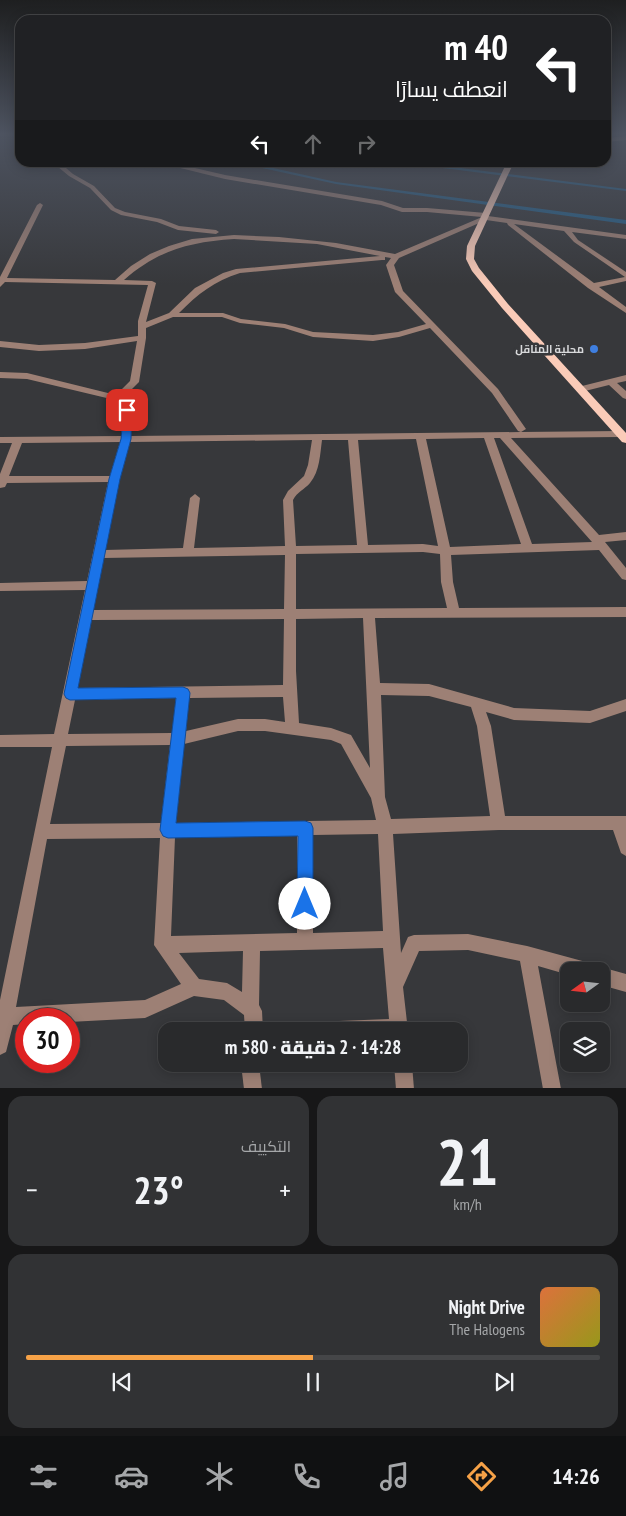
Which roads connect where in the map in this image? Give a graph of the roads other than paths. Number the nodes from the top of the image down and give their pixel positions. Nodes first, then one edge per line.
1 (85, 184) edge
2 (266, 184) edge
3 (501, 184) edge
4 (40, 205) dead end
5 (487, 214) junction
6 (512, 221) junction
7 (566, 228) junction
8 (614, 235) junction
9 (240, 237) junction
10 (626, 237) edge
11 (626, 243) edge
12 (396, 256) junction
13 (626, 277) edge
14 (1, 282) edge
15 (116, 283) junction
16 (591, 286) junction
17 (626, 311) edge
18 (172, 315) junction
19 (432, 325) junction
20 (142, 327) junction
21 (142, 338) junction
22 (0, 344) edge
23 (0, 375) edge
24 (626, 378) edge
25 (610, 382) junction
26 (581, 389) junction
27 (626, 396) edge
28 (118, 398) junction
29 (521, 429) junction
30 (621, 434) edge
31 (0, 435) edge
32 (420, 435) junction
33 (488, 435) junction
34 (503, 435) junction
35 (126, 436) junction
36 (353, 436) junction
37 (317, 437) junction
38 (0, 440) edge
39 (18, 440) junction
40 (114, 479) junction
41 (1, 483) edge
42 (195, 498) dead end
43 (626, 536) edge
44 (599, 542) junction
45 (528, 548) junction
46 (363, 550) junction
47 (291, 551) junction
48 (445, 551) junction
49 (188, 553) junction
50 (99, 554) junction
51 (626, 576) edge
52 (93, 585) junction
53 (0, 587) edge
54 (626, 612) edge
55 (368, 613) junction
56 (291, 614) junction
57 (454, 614) junction
58 (86, 615) junction
59 (374, 689) junction
60 (288, 691) junction
61 (183, 693) junction
62 (70, 694) junction
63 (476, 704) junction
64 (626, 705) edge
65 (292, 728) junction
66 (178, 739) junction
67 (0, 741) edge
68 (60, 741) junction
69 (378, 797) junction
70 (499, 823) junction
71 (622, 823) edge
72 (385, 827) junction
73 (305, 828) junction
74 (168, 830) junction
75 (41, 832) junction
76 (626, 848) edge
77 (391, 939) junction
78 (305, 941) junction
79 (252, 942) junction
80 (162, 945) junction
81 (527, 954) junction
82 (560, 964) edge
83 (610, 979) edge
84 (626, 983) edge
85 (394, 986) junction
86 (194, 987) junction
87 (250, 1009) junction
88 (6, 1016) junction
89 (255, 1022) edge
90 (398, 1022) edge
91 (0, 1046) edge
92 (251, 1072) edge
93 (403, 1072) edge
94 (252, 1088) edge
95 (405, 1088) edge
96 (552, 1088) edge

1 - 9 street
2 - 5 street
3 - 5 main road
4 - 14 street
5 - 6 street
5 - 12 street
5 - 26 main road
6 - 7 street
6 - 16 street
7 - 8 street
7 - 13 street
8 - 10 street
8 - 11 street
9 - 12 street
9 - 15 street
12 - 18 street
12 - 19 street
13 - 16 street
14 - 15 street
15 - 20 street
16 - 17 street
18 - 19 street
18 - 20 street
19 - 29 street
20 - 21 street
21 - 22 street
21 - 28 street
23 - 28 street
24 - 25 street
25 - 26 street
25 - 27 street
26 - 30 main road
28 - 35 street
29 - 30 street
29 - 35 street
30 - 34 street
31 - 35 street
32 - 33 street
32 - 36 street
32 - 48 street
33 - 34 street
33 - 45 street
34 - 44 street
35 - 37 street
35 - 39 street
35 - 40 street
36 - 37 street
36 - 46 street
37 - 47 street
38 - 39 street
39 - 41 street
40 - 41 street
40 - 50 street
42 - 49 street
43 - 44 street
44 - 45 street
44 - 51 street
45 - 48 street
46 - 47 street
46 - 48 street
47 - 49 street
47 - 56 street
48 - 57 street
49 - 50 street
50 - 52 street
52 - 53 street
52 - 58 street
54 - 57 street
55 - 56 street
55 - 57 street
55 - 59 street
56 - 58 street
56 - 60 street
58 - 62 street
59 - 63 street
59 - 69 street
60 - 61 street
60 - 65 street
61 - 62 street
61 - 66 street
62 - 68 street
63 - 64 street
63 - 70 street
65 - 66 street
65 - 69 street
66 - 68 street
66 - 74 street
67 - 68 street
68 - 75 street
69 - 72 street
70 - 71 street
70 - 72 street
71 - 76 street
72 - 73 street
72 - 77 street
73 - 74 street
73 - 78 street
74 - 75 street
74 - 80 street
75 - 88 street
77 - 78 street
77 - 85 street
78 - 79 street
79 - 80 street
79 - 87 street
80 - 86 street
81 - 82 street
81 - 85 street
81 - 96 street
83 - 84 street
85 - 90 street
86 - 87 street
86 - 88 street
87 - 89 street
88 - 91 street
92 - 94 street
93 - 95 street

